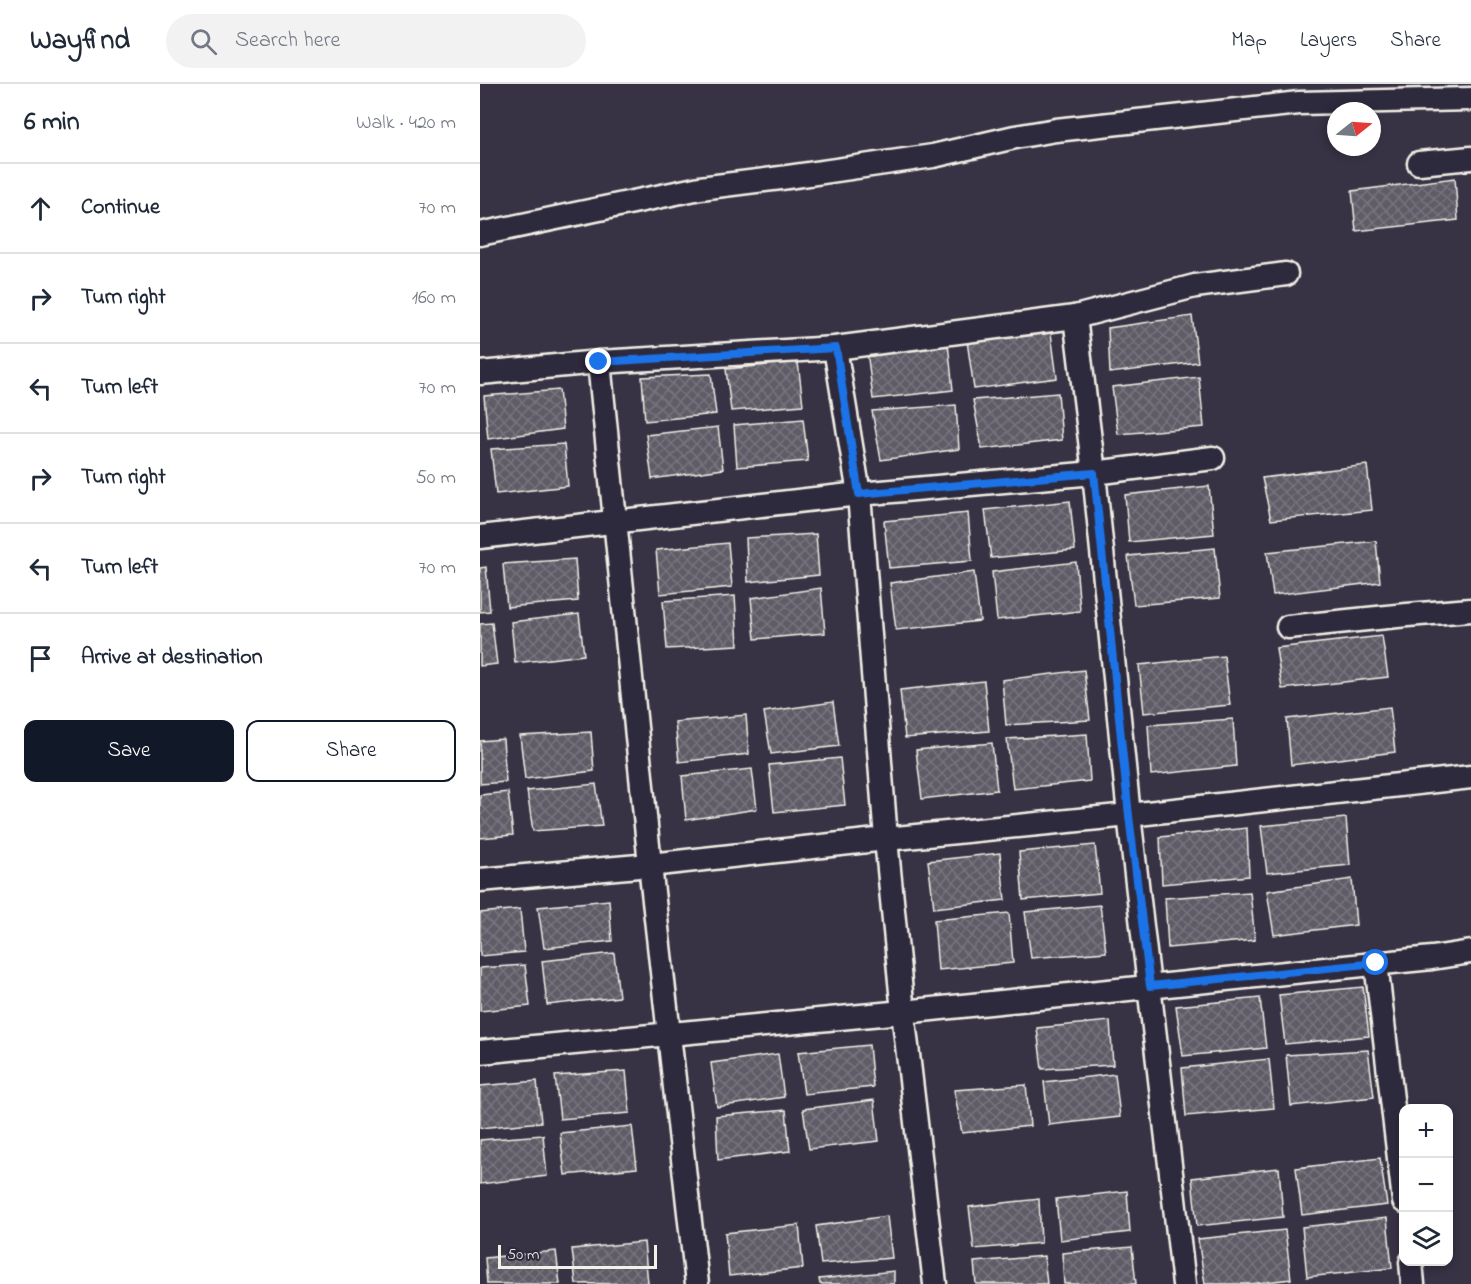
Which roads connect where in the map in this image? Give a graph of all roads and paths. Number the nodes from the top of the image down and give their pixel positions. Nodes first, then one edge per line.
1 (1471, 99) edge
2 (1471, 158) edge
3 (1419, 163) dead end
4 (480, 234) edge
5 (1286, 274) dead end
6 (1075, 317) junction
7 (836, 348) junction
8 (599, 362) junction
9 (480, 373) edge
10 (1213, 458) dead end
11 (1094, 473) junction
12 (859, 494) junction
13 (615, 521) junction
14 (480, 537) edge
15 (1471, 610) edge
16 (1288, 627) dead end
17 (1471, 777) edge
18 (1129, 816) junction
19 (886, 838) junction
20 (650, 865) junction
21 (480, 880) edge
22 (1471, 952) edge
23 (1376, 963) junction
24 (1150, 986) junction
25 (903, 1012) junction
26 (669, 1033) junction
27 (480, 1052) edge
28 (1399, 1158) edge
29 (1411, 1266) edge
30 (697, 1284) edge
31 (935, 1284) edge
32 (1184, 1284) edge
33 (1413, 1284) edge

1 - 4 street
2 - 3 street
5 - 6 street
6 - 7 street
6 - 11 street
7 - 8 street
7 - 12 street
8 - 9 street
8 - 13 street
10 - 11 street
11 - 12 street
11 - 18 street
12 - 13 street
12 - 19 street
13 - 14 street
13 - 20 street
15 - 16 street
17 - 18 street
18 - 19 street
18 - 24 street
19 - 20 street
19 - 25 street
20 - 21 street
20 - 26 street
22 - 23 street
23 - 24 street
23 - 28 street
24 - 25 street
24 - 32 street
25 - 26 street
25 - 31 street
26 - 27 street
26 - 30 street
29 - 33 street

